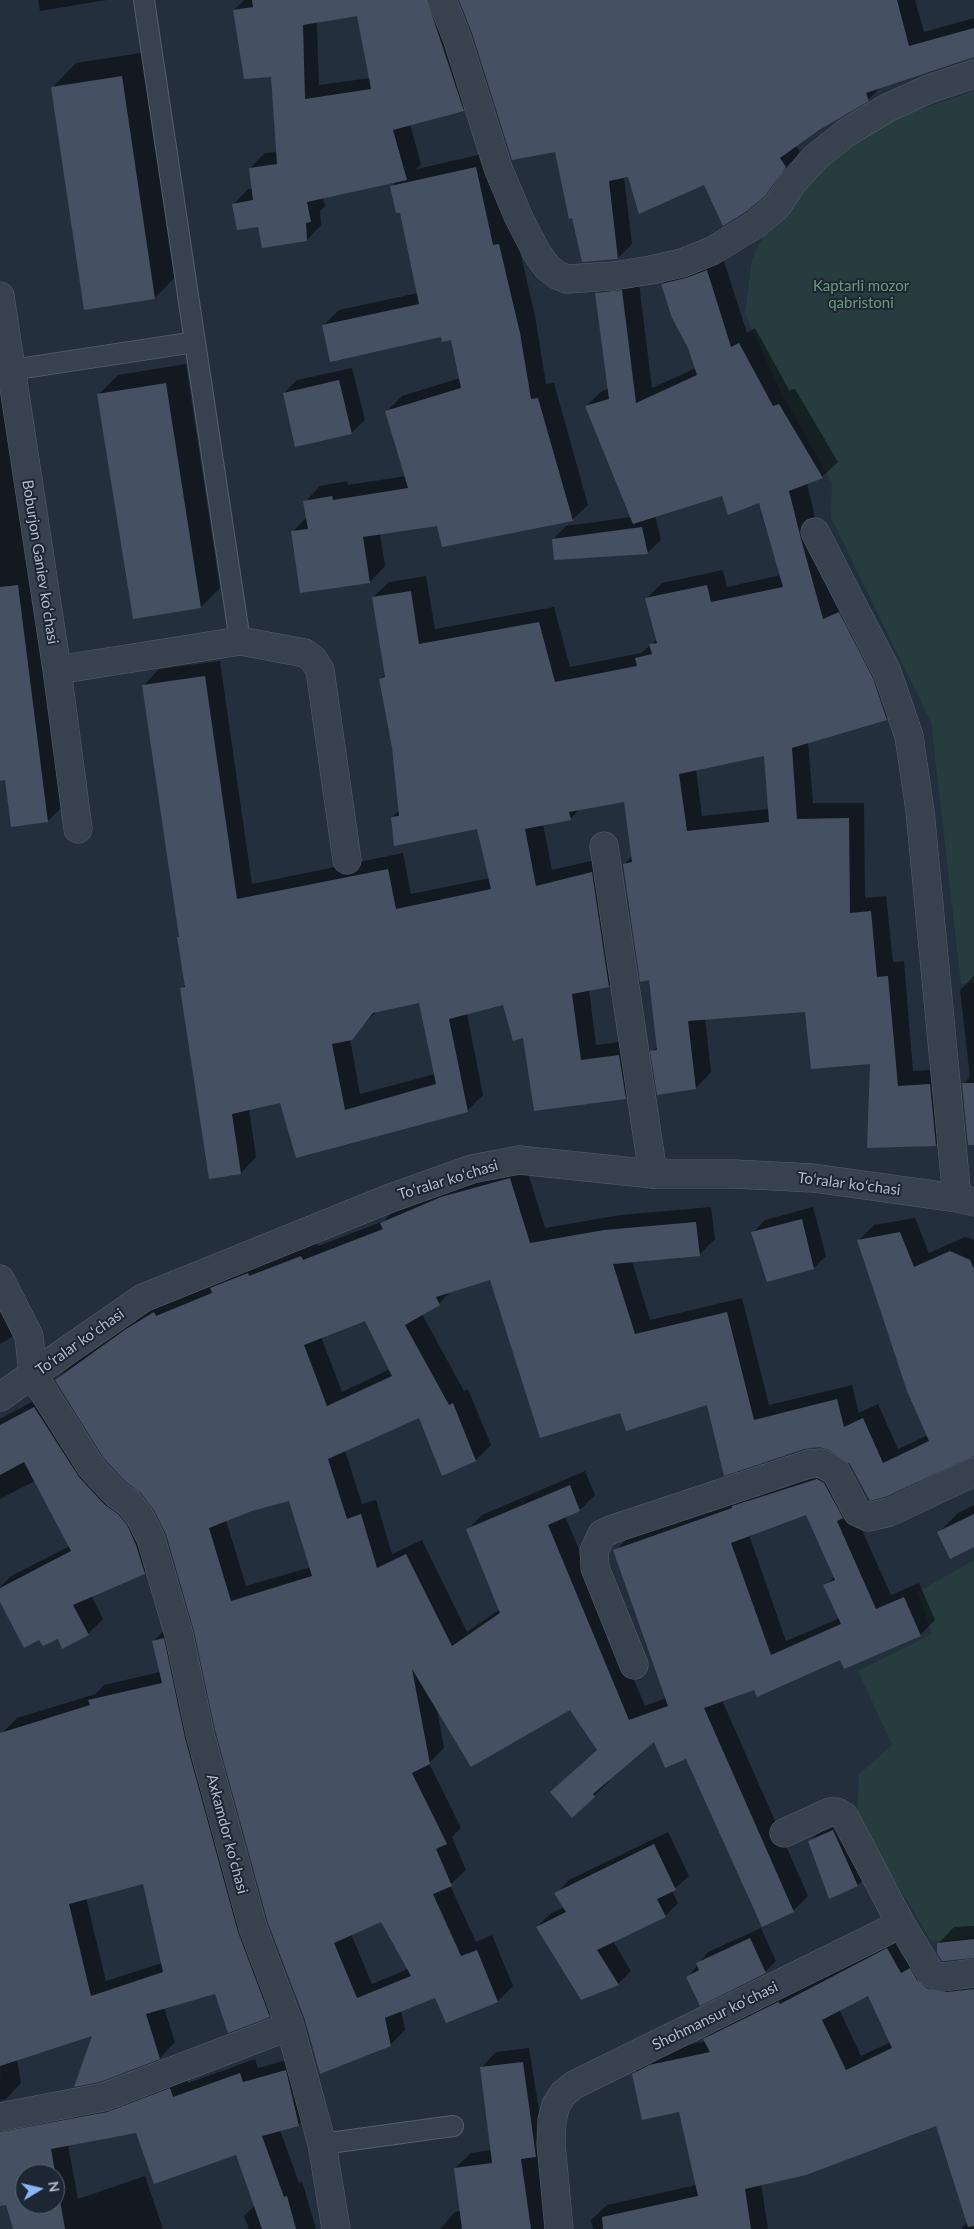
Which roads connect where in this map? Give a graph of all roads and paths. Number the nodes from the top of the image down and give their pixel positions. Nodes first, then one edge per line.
1 (442, 0) edge
2 (145, 1) edge
3 (974, 74) edge
4 (0, 296) edge
5 (195, 342) junction
6 (11, 370) junction
7 (816, 532) dead end
8 (240, 641) junction
9 (56, 670) junction
10 (78, 830) dead end
11 (604, 846) dead end
12 (347, 860) dead end
13 (653, 1174) junction
14 (966, 1200) edge
15 (0, 1279) edge
16 (32, 1375) junction
17 (0, 1397) edge
18 (974, 1472) edge
19 (634, 1665) dead end
20 (784, 1833) dead end
21 (901, 1924) junction
22 (974, 1973) edge
23 (290, 2026) junction
24 (0, 2117) edge
25 (453, 2126) dead end
26 (322, 2144) junction
27 (336, 2229) edge
28 (559, 2229) edge

1 - 3 street
2 - 5 lane
4 - 6 street, Boburjon Ganiev koʻchasi
5 - 6 lane
5 - 8 lane
6 - 9 street, Boburjon Ganiev koʻchasi
7 - 14 street
8 - 9 street
8 - 12 street
9 - 10 street, Boburjon Ganiev koʻchasi
11 - 13 street
13 - 14 street, Toʻralar koʻchasi
13 - 16 street, Toʻralar koʻchasi
15 - 16 street
16 - 17 street, Toʻralar koʻchasi
16 - 23 street, Axkamdor koʻchasi
18 - 19 street
20 - 21 street
21 - 22 street
21 - 28 street, Shohmansur koʻchasi
23 - 24 street
23 - 26 street, Axkamdor koʻchasi
25 - 26 lane
26 - 27 street, Axkamdor koʻchasi

